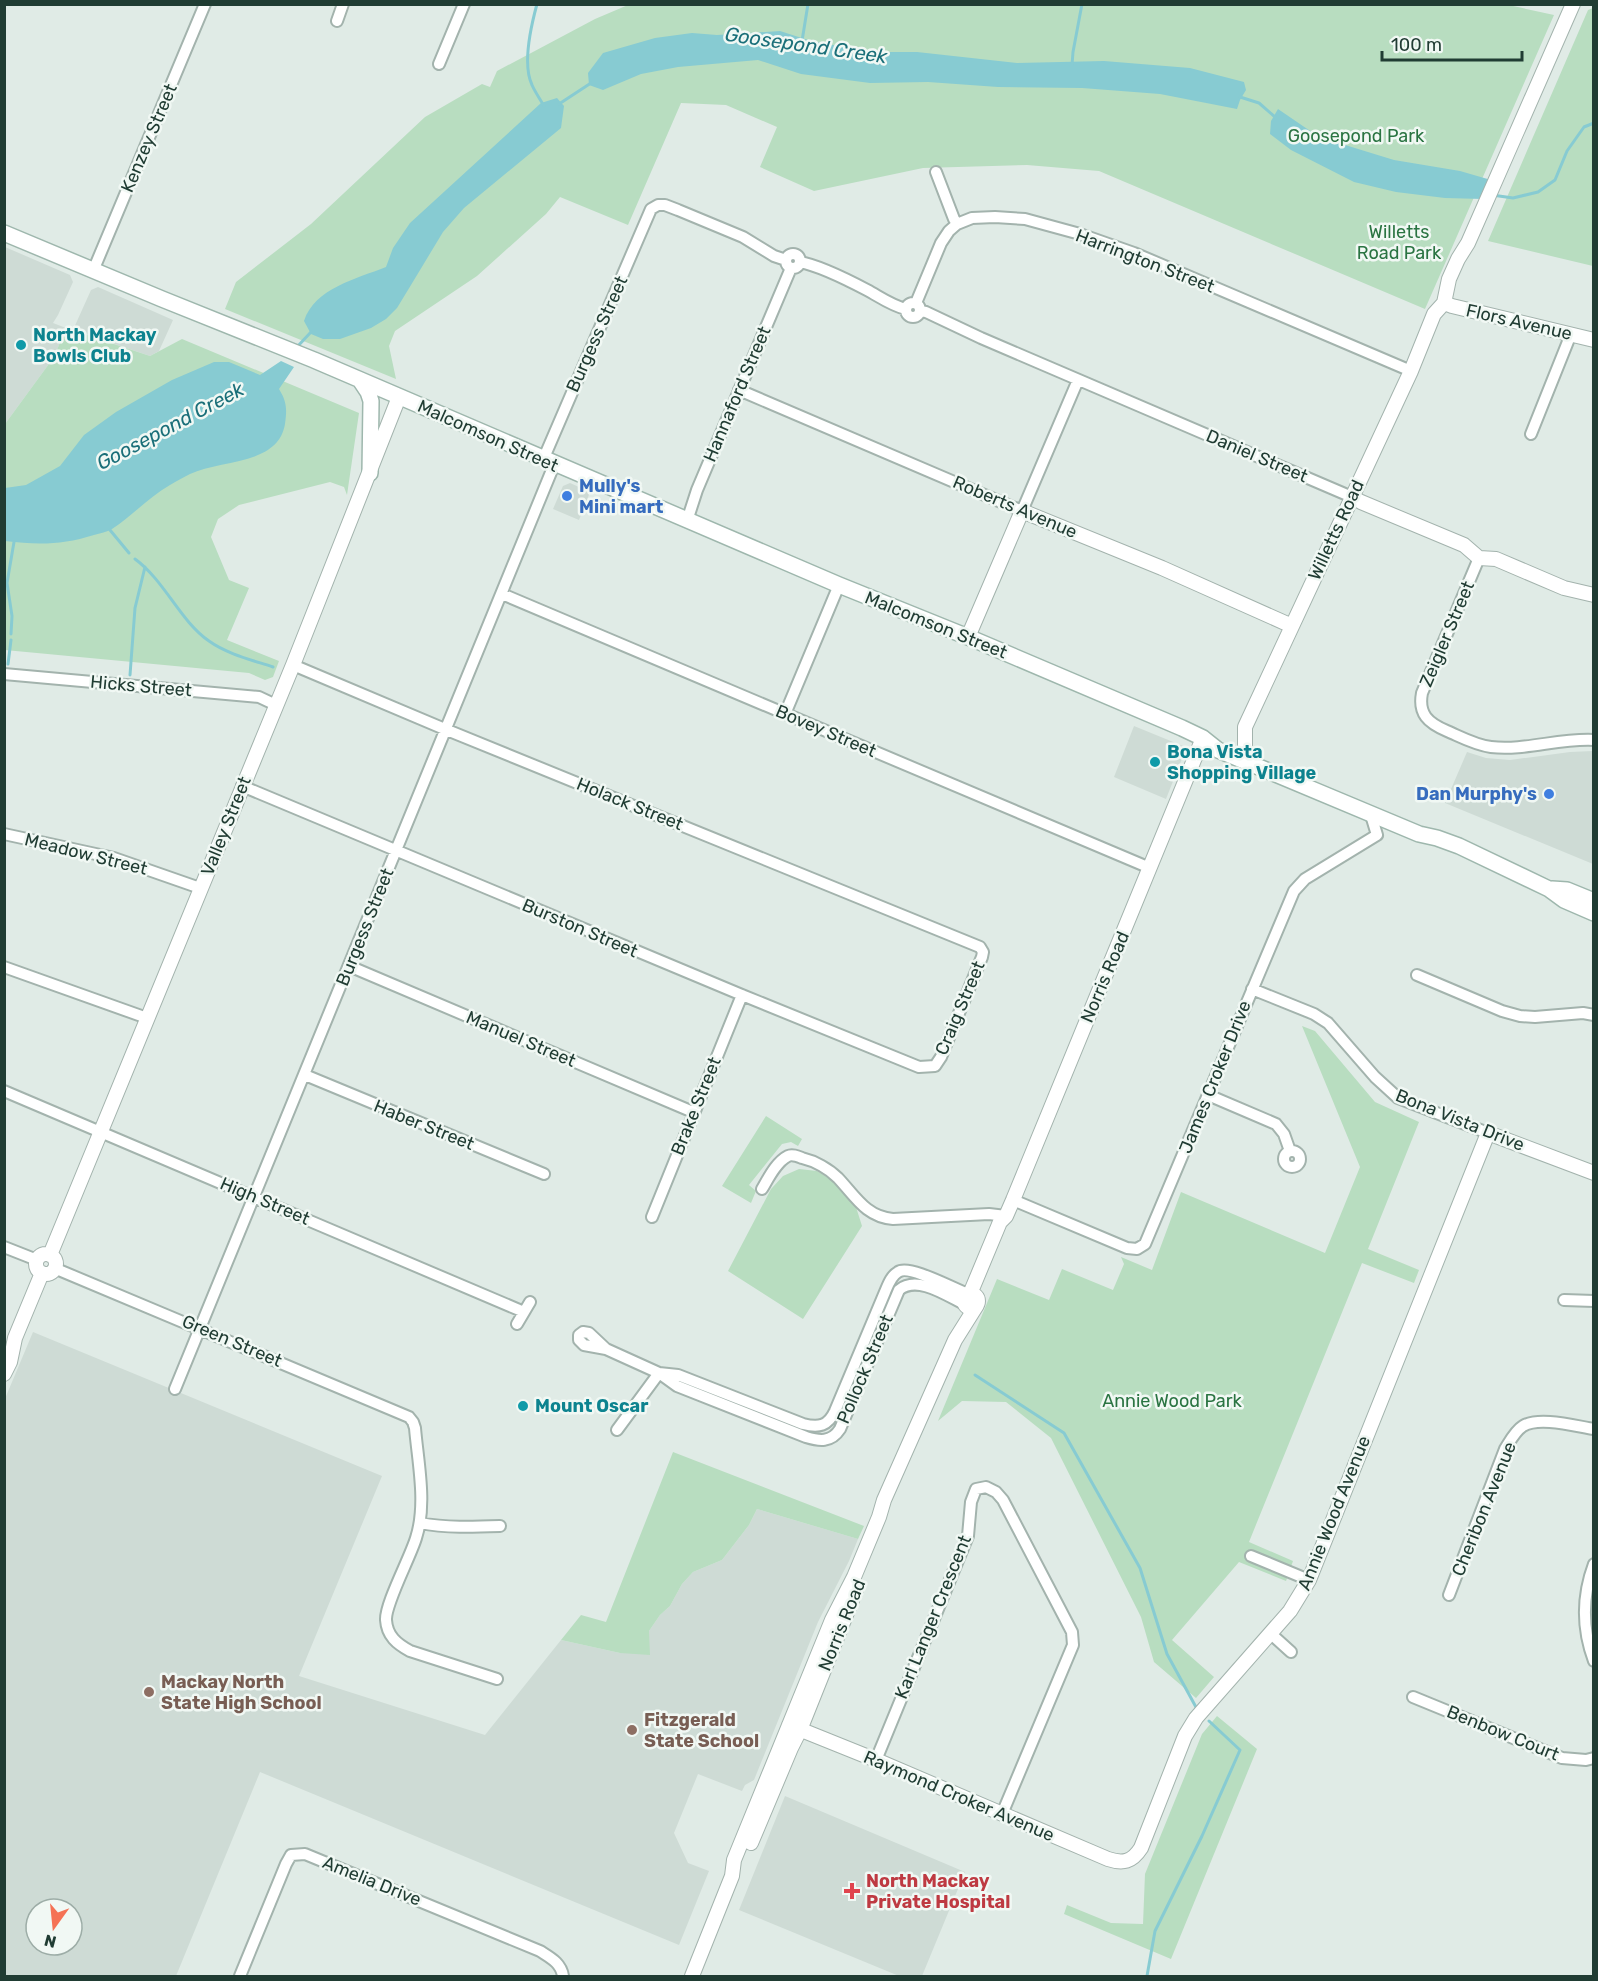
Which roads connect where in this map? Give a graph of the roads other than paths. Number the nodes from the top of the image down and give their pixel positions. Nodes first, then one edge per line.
1 (206, 4) edge
2 (344, 4) edge
3 (464, 4) edge
4 (1573, 4) edge
5 (337, 21) dead end
6 (439, 64) dead end
7 (936, 172) dead end
8 (651, 209) joint
9 (957, 224) junction
10 (4, 233) edge
11 (792, 263) junction
12 (93, 271) junction
13 (1448, 304) junction
14 (914, 308) junction
15 (1571, 334) junction
16 (1593, 340) edge
17 (1411, 371) junction
18 (360, 380) junction
19 (1078, 380) junction
20 (739, 390) junction
21 (399, 397) junction
22 (1531, 434) dead end
23 (548, 462) junction
24 (370, 473) junction
25 (1352, 497) junction
26 (1022, 511) junction
27 (687, 521) junction
28 (1479, 558) junction
29 (838, 585) junction
30 (502, 594) junction
31 (1593, 595) edge
32 (1292, 626) junction
33 (968, 638) junction
34 (293, 665) junction
35 (4, 674) edge
36 (276, 705) junction
37 (785, 714) junction
38 (447, 730) junction
39 (1203, 738) junction
40 (1593, 740) edge
41 (1245, 751) junction
42 (242, 786) junction
43 (1371, 815) junction
44 (4, 834) edge
45 (1437, 838) junction
46 (397, 851) junction
47 (1150, 868) junction
48 (200, 888) junction
49 (1549, 889) junction
50 (1593, 901) edge
51 (1593, 913) edge
52 (968, 941) joint
53 (350, 966) junction
54 (4, 967) edge
55 (1417, 975) dead end
56 (1252, 989) junction
57 (742, 995) junction
58 (1593, 1014) edge
59 (147, 1018) junction
60 (919, 1066) joint
61 (305, 1075) junction
62 (4, 1091) edge
63 (1208, 1095) junction
64 (693, 1112) junction
65 (100, 1132) junction
66 (1488, 1132) junction
67 (1290, 1151) dead end
68 (1593, 1173) edge
69 (544, 1174) dead end
70 (762, 1189) dead end
71 (254, 1196) junction
72 (1013, 1200) junction
73 (1006, 1216) junction
74 (652, 1217) dead end
75 (4, 1247) edge
76 (46, 1264) junction
77 (892, 1278) junction
78 (901, 1288) junction
79 (944, 1290) junction
80 (1564, 1300) dead end
81 (970, 1301) junction
82 (1593, 1301) edge
83 (886, 1305) junction
84 (517, 1323) dead end
85 (200, 1328) junction
86 (15, 1338) junction
87 (606, 1349) dead end
88 (4, 1358) edge
89 (658, 1373) junction
90 (4, 1374) edge
91 (175, 1389) dead end
92 (840, 1414) junction
93 (785, 1423) junction
94 (816, 1426) junction
95 (1593, 1429) edge
96 (616, 1430) dead end
97 (814, 1439) junction
98 (420, 1523) junction
99 (500, 1526) dead end
100 (1251, 1556) dead end
101 (1593, 1564) edge
102 (1309, 1580) junction
103 (1449, 1595) dead end
104 (1270, 1633) junction
105 (1291, 1652) dead end
106 (1593, 1661) edge
107 (496, 1679) dead end
108 (1413, 1697) dead end
109 (795, 1727) junction
110 (1593, 1758) edge
111 (876, 1760) junction
112 (1002, 1814) junction
113 (1129, 1861) joint
114 (240, 1977) edge
115 (563, 1977) edge
116 (692, 1977) edge

1 - 12 street, Kenzey Street
2 - 5 street
3 - 6 street
4 - 13 street, Willetts Road
7 - 9 street
8 - 11 street, Daniel Street
8 - 23 street, Burgess Street
9 - 14 street
9 - 17 street, Harrington Street
10 - 12 main road, Malcomson Street
11 - 14 street, Daniel Street
11 - 20 street, Hannaford Street
12 - 18 main road, Malcomson Street
13 - 15 street, Flors Avenue
13 - 17 street, Willetts Road
14 - 19 street, Daniel Street
15 - 16 street, Flors Avenue
15 - 22 street
17 - 25 street, Willetts Road
18 - 21 main road, Malcomson Street
18 - 24 main road
19 - 25 street, Daniel Street
19 - 26 street
20 - 26 street, Roberts Avenue
20 - 27 street, Hannaford Street
21 - 23 main road, Malcomson Street
21 - 24 street, Valley Street
23 - 27 main road, Malcomson Street
23 - 30 street, Burgess Street
24 - 34 street, Valley Street
25 - 28 street, Daniel Street
25 - 32 street, Willetts Road
26 - 32 street, Roberts Avenue
26 - 33 street
27 - 29 main road, Malcomson Street
28 - 31 street, Daniel Street
28 - 40 street, Zeigler Street
29 - 33 main road, Malcomson Street
29 - 37 street
30 - 37 street, Bovey Street
30 - 38 street, Burgess Street
32 - 41 street, Willetts Road
33 - 39 main road, Malcomson Street
34 - 36 street, Valley Street
34 - 38 street, Holack Street
35 - 36 street, Hicks Street
36 - 42 street, Valley Street
37 - 47 street, Bovey Street
38 - 46 street, Burgess Street
38 - 52 street, Holack Street
39 - 41 main road, Malcomson Street
39 - 43 main road, Malcomson Street
39 - 47 street, Norris Road
41 - 45 main road, Malcomson Street
42 - 46 street, Burston Street
42 - 48 street, Valley Street
43 - 45 main road, Malcomson Street
43 - 56 street, James Croker Drive
44 - 48 street, Meadow Street
45 - 49 main road, Malcomson Street
46 - 53 street, Burgess Street
46 - 57 street, Burston Street
47 - 72 street, Norris Road
48 - 59 street, Valley Street
49 - 50 main road, Malcomson Street
49 - 51 main road, Malcomson Street
52 - 60 street, Craig Street
53 - 61 street, Burgess Street
53 - 64 street, Manuel Street
54 - 59 street
55 - 58 street
56 - 63 street, James Croker Drive
56 - 66 street, Bona Vista Drive
57 - 60 street, Burston Street
57 - 64 street, Brake Street
59 - 65 street, Valley Street
61 - 69 street, Haber Street
61 - 71 street, Burgess Street
62 - 65 street, High Street
63 - 67 street
63 - 72 street, James Croker Drive
64 - 74 street, Brake Street
65 - 71 street, High Street
65 - 76 street, Valley Street
66 - 68 street, Bona Vista Drive
66 - 102 street, Annie Wood Avenue
70 - 73 street
71 - 84 street, High Street
71 - 85 street, Burgess Street
72 - 73 street, Norris Road
73 - 81 street, Norris Road
75 - 76 street, Green Street
76 - 85 street, Green Street
76 - 86 street, Valley Street
77 - 78 street
77 - 79 street
77 - 83 street, Pollock Street
78 - 79 street
78 - 83 street, Pollock Street
79 - 81 street
80 - 82 street
81 - 109 street, Norris Road
83 - 92 street, Pollock Street
85 - 91 street, Burgess Street
85 - 98 street, Green Street
86 - 88 street, Valley Street
86 - 90 street, Valley Street
87 - 89 street, Pollock Street
89 - 93 street, Pollock Street
89 - 96 street
92 - 94 street, Pollock Street
92 - 97 street, Pollock Street
93 - 94 street, Pollock Street
93 - 97 street, Pollock Street
94 - 97 street
95 - 103 street, Cheribon Avenue
98 - 99 street
98 - 107 street
100 - 102 street
101 - 106 street
102 - 104 street, Annie Wood Avenue
104 - 105 street
104 - 113 street, Annie Wood Avenue
108 - 110 street, Benbow Court
109 - 111 street, Raymond Croker Avenue
109 - 116 street, Norris Road
111 - 112 street, Raymond Croker Avenue
111 - 112 street, Karl Langer Crescent
112 - 113 street, Raymond Croker Avenue
114 - 115 street, Amelia Drive

